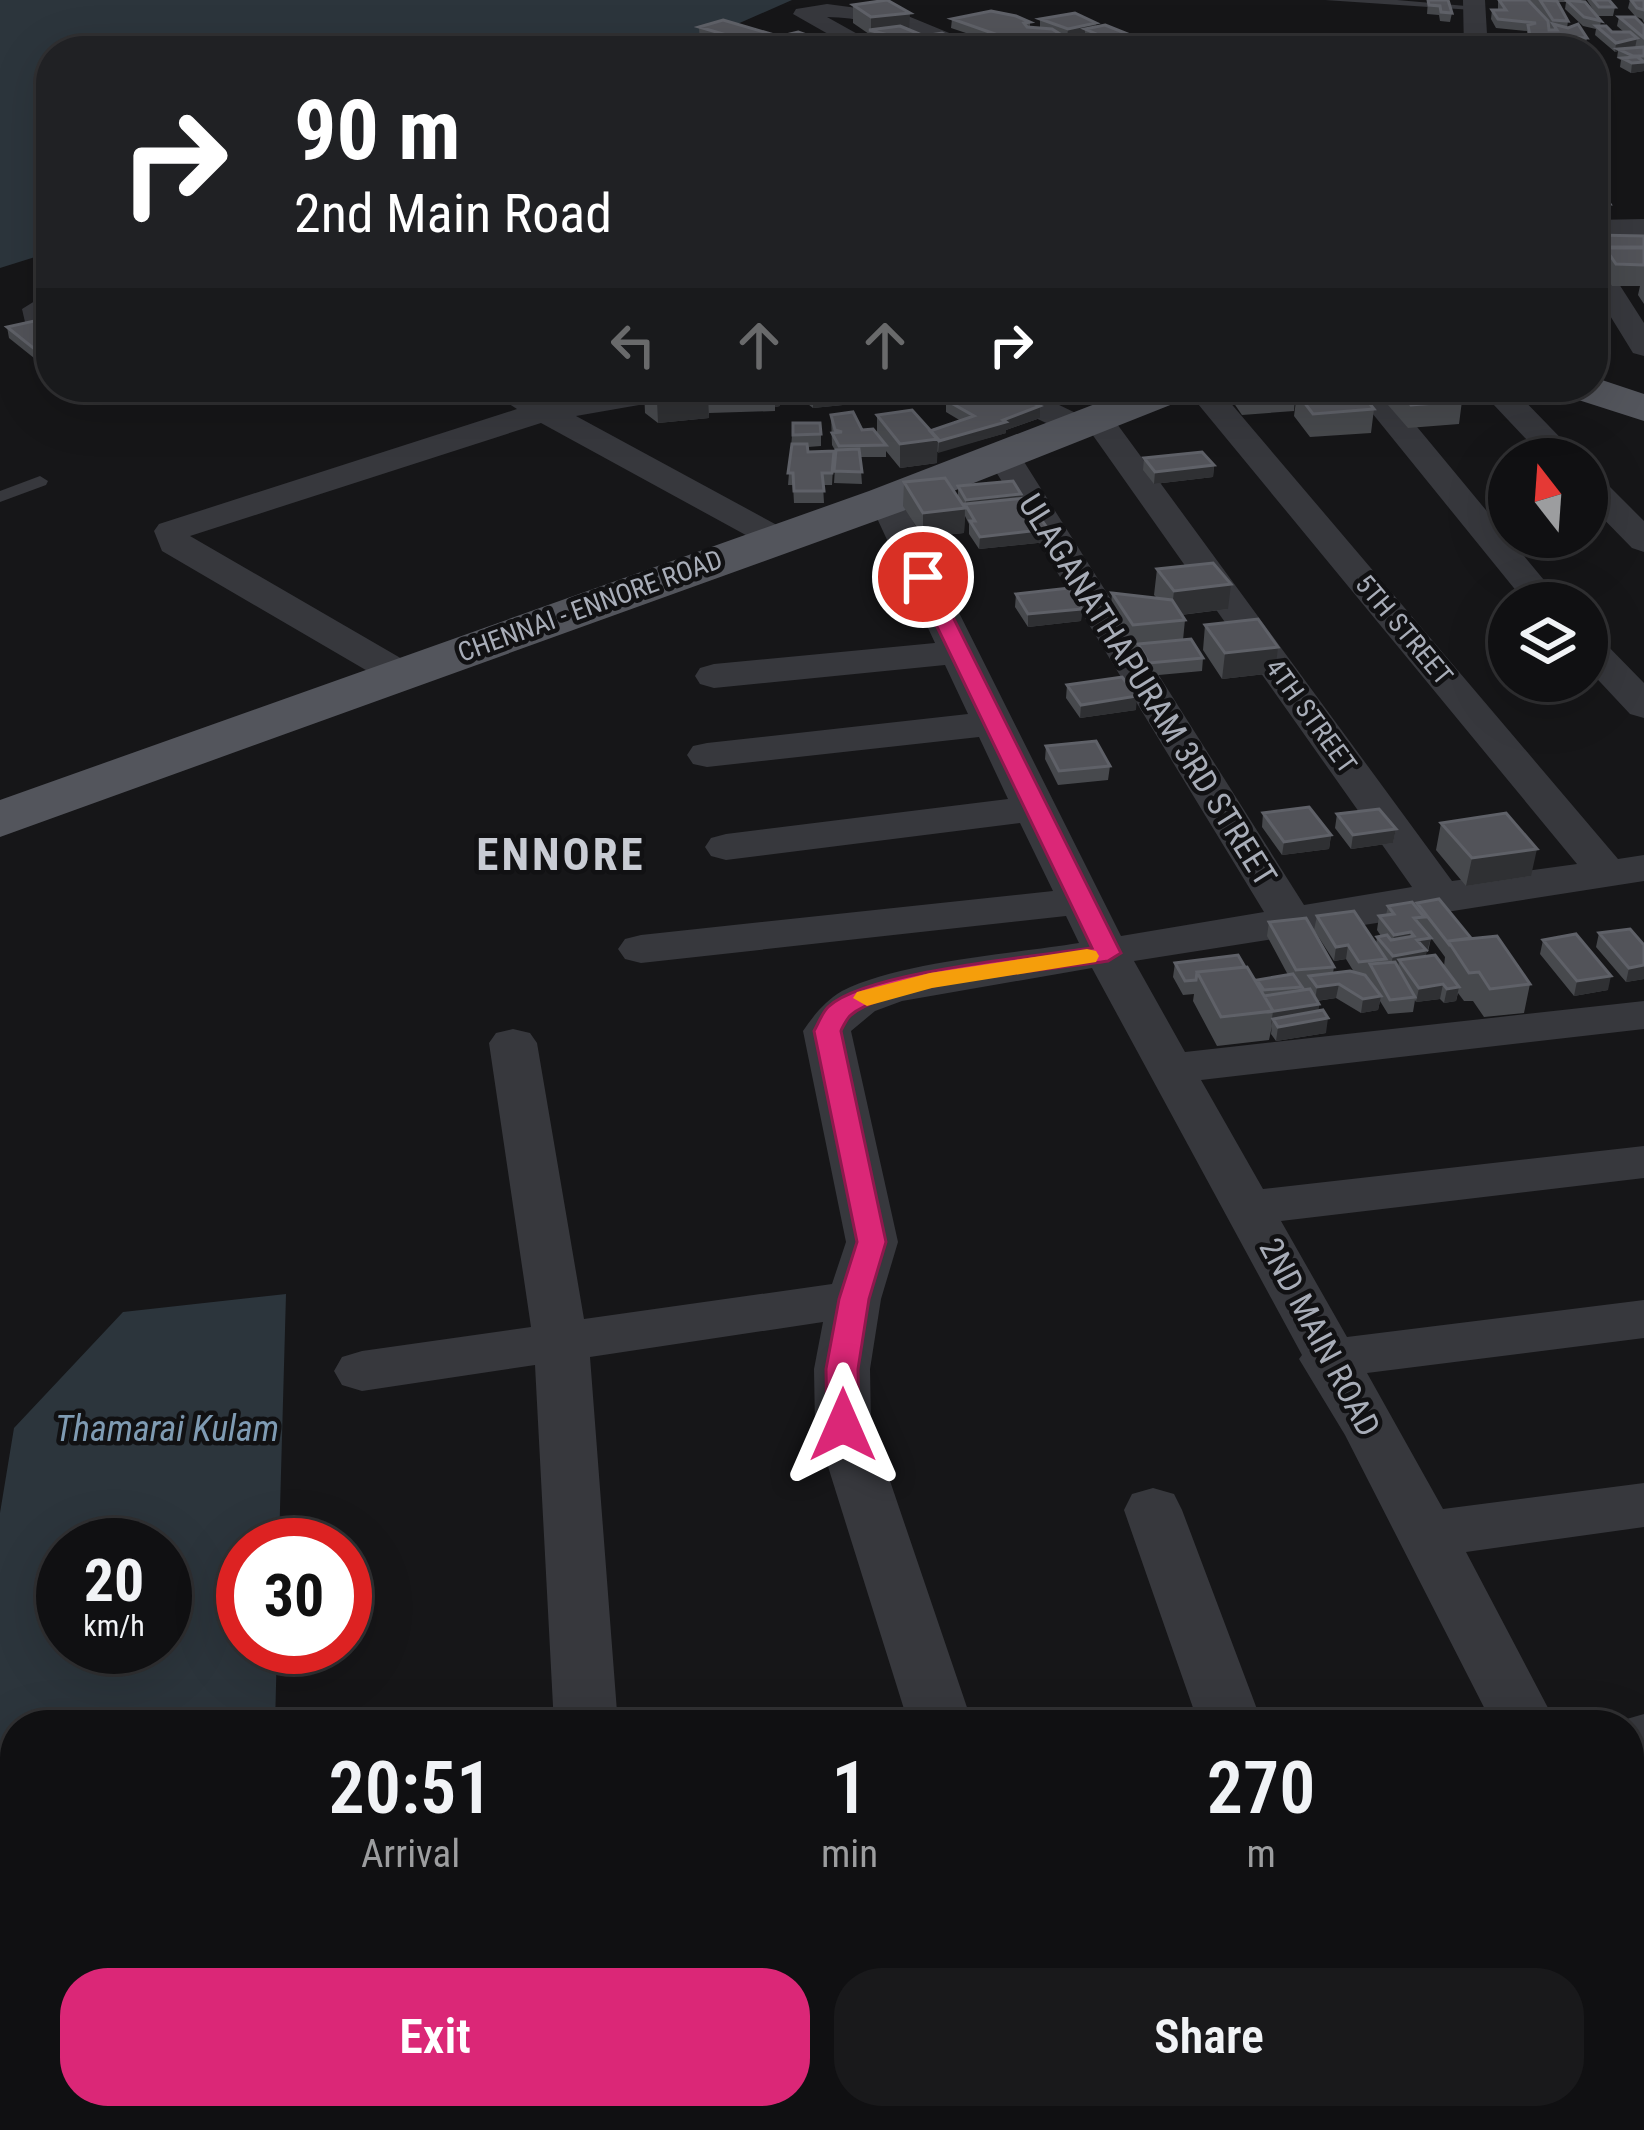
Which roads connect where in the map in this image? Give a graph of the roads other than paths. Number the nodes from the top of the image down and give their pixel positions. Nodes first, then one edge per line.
1 (1330, 0) edge
2 (1474, 3) edge
3 (971, 22) edge
4 (932, 29) junction
5 (846, 36) edge
6 (902, 36) edge
7 (948, 36) edge
8 (1475, 36) edge
9 (1644, 227) edge
10 (1608, 228) edge
11 (1608, 290) edge
12 (1626, 320) junction
13 (1608, 324) edge
14 (1644, 346) edge
15 (1608, 396) edge
16 (524, 402) edge
17 (607, 402) edge
18 (1035, 402) edge
19 (1141, 402) edge
20 (1213, 402) edge
21 (1379, 402) edge
22 (1508, 402) edge
23 (1644, 408) edge
24 (541, 412) junction
25 (1089, 423) junction
26 (1543, 438) edge
27 (1004, 458) junction
28 (40, 481) dead end
29 (0, 497) edge
30 (886, 501) junction
31 (1608, 504) edge
32 (776, 538) junction
33 (1644, 541) edge
34 (1528, 582) edge
35 (960, 652) junction
36 (1608, 668) edge
37 (402, 675) junction
38 (714, 676) dead end
39 (1644, 706) edge
40 (995, 723) junction
41 (707, 755) dead end
42 (1037, 808) junction
43 (3, 816) edge
44 (726, 847) dead end
45 (1626, 870) edge
46 (1440, 896) junction
47 (1083, 901) junction
48 (1292, 922) junction
49 (641, 950) dead end
50 (1108, 953) junction
51 (1644, 1015) edge
52 (513, 1043) dead end
53 (1172, 1068) junction
54 (1644, 1162) edge
55 (1250, 1208) junction
56 (854, 1299) junction
57 (1644, 1319) edge
58 (561, 1342) junction
59 (1328, 1358) junction
60 (362, 1372) dead end
61 (1644, 1505) edge
62 (1153, 1510) dead end
63 (1429, 1534) junction
64 (585, 1710) edge
65 (935, 1710) edge
66 (1226, 1710) edge
67 (1517, 1710) edge

1 - 2 lane
2 - 8 street
3 - 4 street
4 - 5 street
4 - 6 street
4 - 7 street
9 - 10 street
11 - 12 street
12 - 13 street
12 - 14 street
15 - 23 main road
16 - 24 street
17 - 24 street
18 - 25 street
19 - 25 main road, CHENNAI - ENNORE ROAD
20 - 45 street, 5TH STREET
21 - 34 street
22 - 26 street
24 - 32 street
24 - 37 street
25 - 27 main road, CHENNAI - ENNORE ROAD
25 - 46 street, 4TH STREET
27 - 30 main road, CHENNAI - ENNORE ROAD
27 - 48 street, ULAGANATHAPURAM 3RD STREET
28 - 29 lane
30 - 32 main road, CHENNAI - ENNORE ROAD
30 - 35 street, 2ND MAIN ROAD
31 - 33 street
32 - 37 main road, CHENNAI - ENNORE ROAD
35 - 38 street
35 - 40 street, 2ND MAIN ROAD
36 - 39 street
37 - 43 main road, CHENNAI - ENNORE ROAD
40 - 41 street
40 - 42 street, 2ND MAIN ROAD
42 - 44 street
42 - 47 street, 2ND MAIN ROAD
45 - 46 street
46 - 48 street
47 - 49 street
47 - 50 street, 2ND MAIN ROAD
48 - 50 street
50 - 53 street, 2ND MAIN ROAD
50 - 56 street
51 - 53 street
52 - 58 street
53 - 55 street, 2ND MAIN ROAD
54 - 55 street
55 - 59 street, 2ND MAIN ROAD
56 - 58 street
56 - 65 street
57 - 59 street
58 - 60 street
58 - 64 street
59 - 63 street, 2ND MAIN ROAD
61 - 63 street
62 - 66 street
63 - 67 street, 2ND MAIN ROAD

